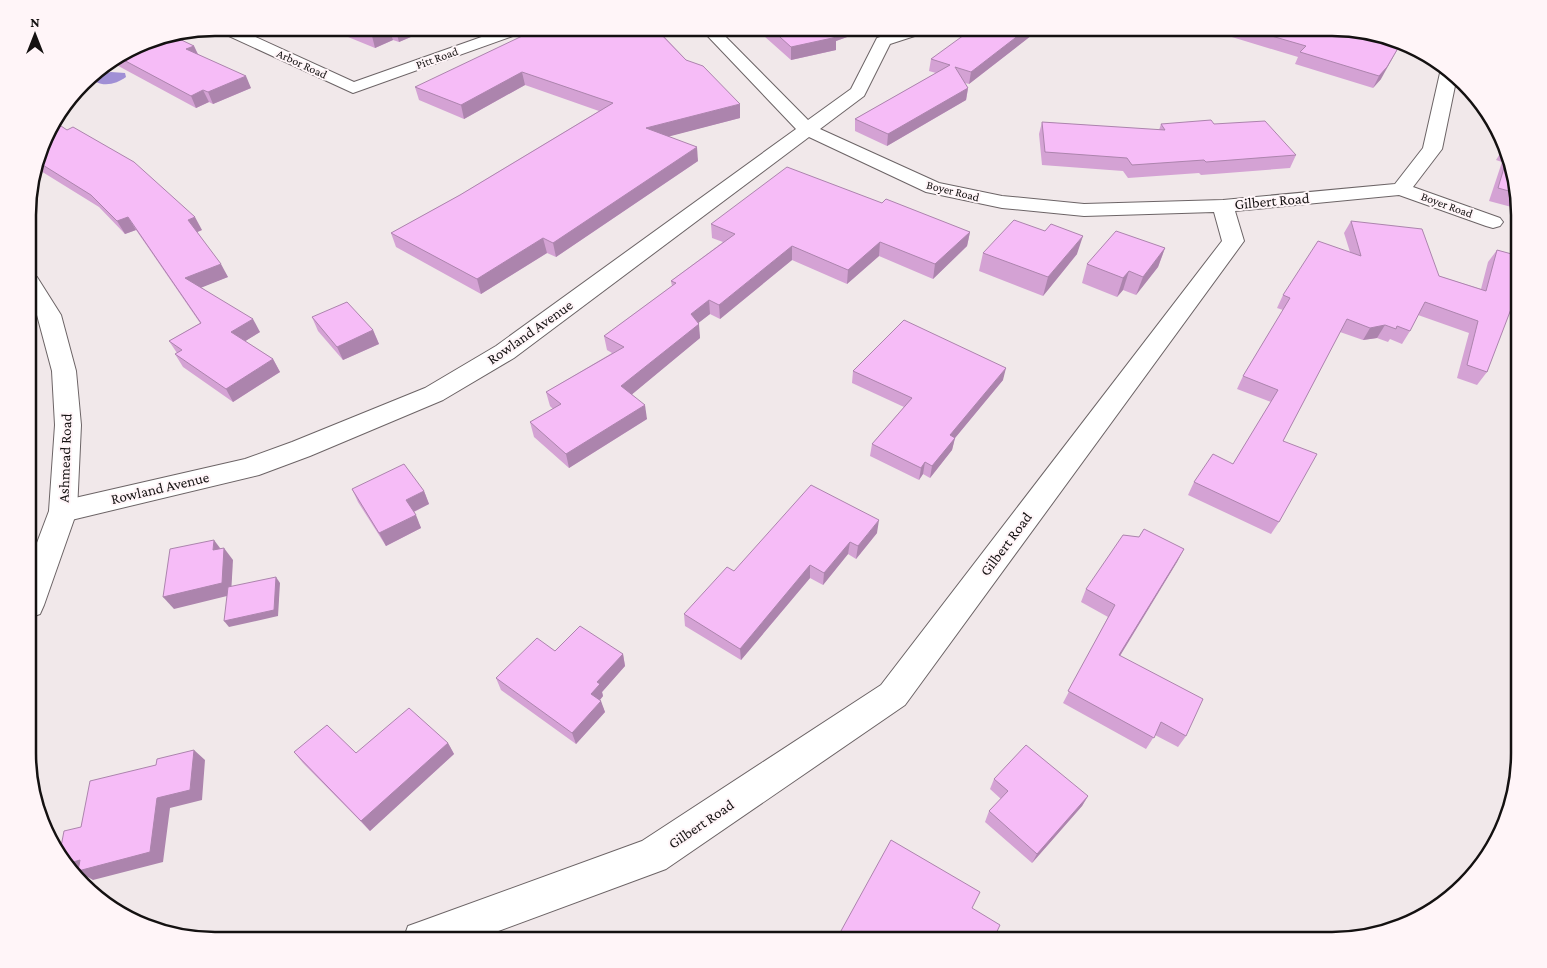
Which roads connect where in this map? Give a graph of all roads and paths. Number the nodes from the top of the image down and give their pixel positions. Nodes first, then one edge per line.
1 (241, 36) edge
2 (499, 36) edge
3 (716, 36) edge
4 (899, 36) edge
5 (1448, 79) edge
6 (353, 88) joint
7 (808, 130) junction
8 (1401, 189) junction
9 (1223, 206) junction
10 (1493, 222) dead end
11 (36, 293) edge
12 (63, 511) junction
13 (36, 586) edge
14 (444, 932) edge

1 - 6 street, Arbor Road
2 - 6 street, Pitt Road
3 - 7 street, Boyer Road
4 - 7 street, Rowland Avenue
5 - 8 street
7 - 9 street, Boyer Road
7 - 12 street, Rowland Avenue
8 - 9 street, Gilbert Road
8 - 10 street, Boyer Road
9 - 14 street, Gilbert Road
11 - 12 street, Ashmead Road
12 - 13 street, Ashmead Road

